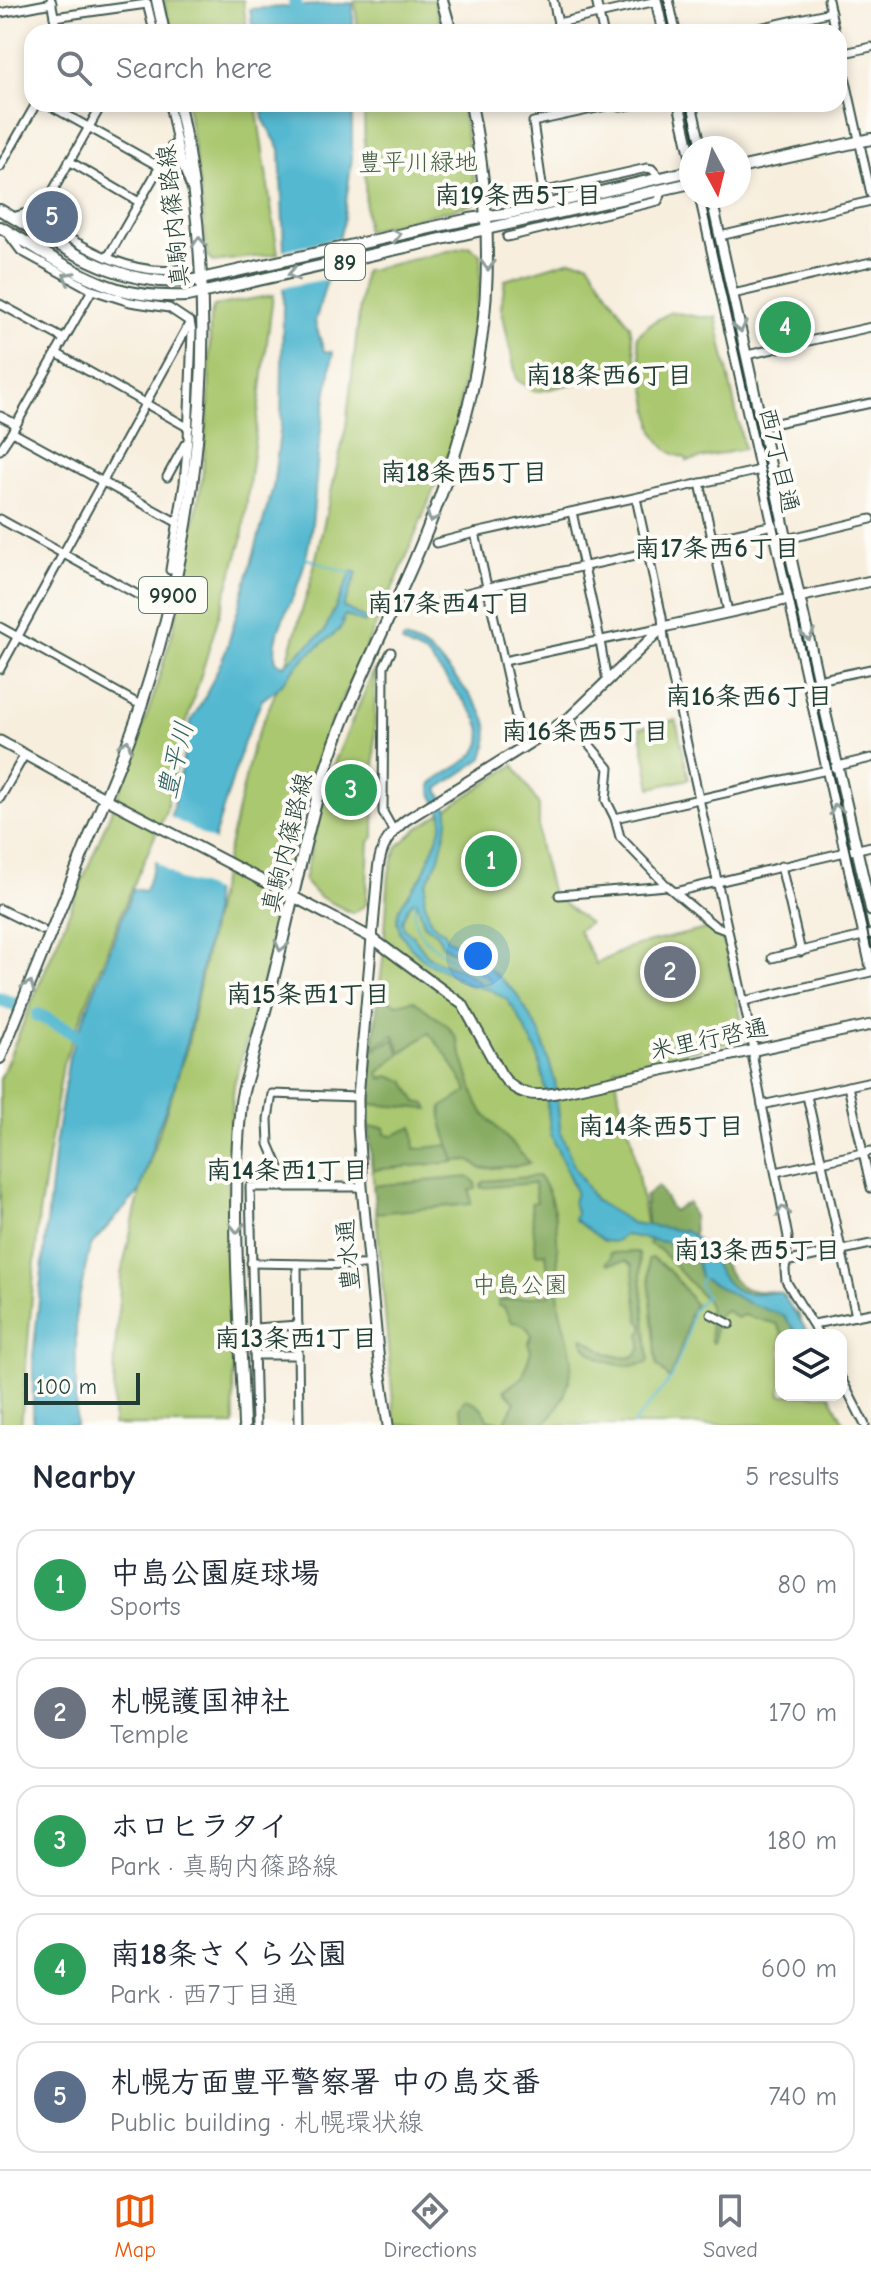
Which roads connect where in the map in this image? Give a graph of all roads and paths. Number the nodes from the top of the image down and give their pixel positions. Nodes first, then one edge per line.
1 (442, 0) edge
2 (553, 0) edge
3 (596, 0) edge
4 (668, 0) edge
5 (828, 0) edge
6 (150, 1) edge
7 (656, 1) edge
8 (51, 2) edge
9 (113, 4) edge
10 (831, 12) junction
11 (0, 13) edge
12 (599, 14) junction
13 (54, 17) junction
14 (55, 24) edge
15 (153, 24) edge
16 (160, 24) edge
17 (449, 24) edge
18 (558, 24) edge
19 (570, 24) edge
20 (601, 24) edge
21 (661, 24) edge
22 (673, 24) edge
23 (777, 24) edge
24 (833, 24) edge
25 (871, 47) edge
26 (847, 50) edge
27 (847, 84) edge
28 (31, 112) edge
29 (61, 112) edge
30 (97, 112) edge
31 (171, 112) edge
32 (180, 112) edge
33 (473, 112) edge
34 (564, 112) edge
35 (681, 112) edge
36 (693, 112) edge
37 (88, 127) junction
38 (686, 136) edge
39 (698, 136) edge
40 (871, 139) edge
41 (859, 141) junction
42 (177, 142) junction
43 (69, 161) junction
44 (751, 165) edge
45 (0, 167) edge
46 (160, 167) junction
47 (679, 174) edge
48 (660, 178) junction
49 (679, 186) edge
50 (663, 191) junction
51 (543, 192) junction
52 (194, 194) junction
53 (871, 194) edge
54 (524, 200) dead end
55 (871, 201) edge
56 (139, 202) junction
57 (703, 208) edge
58 (714, 208) edge
59 (0, 210) edge
60 (13, 217) junction
61 (482, 217) junction
62 (37, 219) junction
63 (2, 228) edge
64 (483, 231) junction
65 (720, 236) junction
66 (507, 237) dead end
67 (108, 257) junction
68 (871, 262) edge
69 (182, 269) dead end
70 (206, 278) junction
71 (92, 290) junction
72 (206, 293) junction
73 (733, 294) junction
74 (0, 304) edge
75 (190, 322) junction
76 (871, 327) edge
77 (64, 339) junction
78 (56, 353) junction
79 (747, 355) junction
80 (145, 403) junction
81 (871, 403) edge
82 (0, 416) edge
83 (762, 426) junction
84 (14, 428) junction
85 (189, 428) junction
86 (188, 439) junction
87 (0, 450) edge
88 (766, 469) junction
89 (167, 477) dead end
90 (102, 482) junction
91 (700, 483) junction
92 (636, 498) junction
93 (572, 512) junction
94 (0, 519) edge
95 (871, 519) edge
96 (784, 522) junction
97 (178, 523) junction
98 (773, 525) junction
99 (475, 533) junction
100 (712, 538) junction
101 (787, 539) junction
102 (436, 543) dead end
103 (648, 552) junction
104 (63, 554) junction
105 (584, 566) junction
106 (170, 570) dead end
107 (871, 581) edge
108 (487, 587) junction
109 (800, 596) junction
110 (443, 599) dead end
111 (789, 599) junction
112 (158, 606) dead end
113 (728, 612) junction
114 (0, 627) edge
115 (663, 627) junction
116 (18, 637) junction
117 (599, 640) junction
118 (391, 652) dead end
119 (504, 661) junction
120 (0, 669) edge
121 (871, 669) edge
122 (818, 680) junction
123 (607, 681) junction
124 (135, 702) dead end
125 (568, 719) junction
126 (0, 741) edge
127 (523, 748) junction
128 (25, 754) junction
129 (871, 758) edge
130 (838, 766) junction
131 (827, 770) junction
132 (0, 798) edge
133 (699, 799) junction
134 (110, 801) junction
135 (615, 818) junction
136 (393, 830) junction
137 (871, 846) edge
138 (857, 849) junction
139 (846, 852) junction
140 (781, 866) junction
141 (717, 880) junction
142 (667, 886) junction
143 (675, 892) junction
144 (559, 895) dead end
145 (293, 897) junction
146 (0, 909) edge
147 (871, 911) edge
148 (42, 930) dead end
149 (728, 931) junction
150 (868, 935) edge
151 (372, 938) junction
152 (801, 952) junction
153 (772, 958) dead end
154 (871, 970) edge
155 (744, 1001) junction
156 (871, 1025) edge
157 (754, 1049) junction
158 (0, 1058) edge
159 (871, 1081) edge
160 (848, 1086) junction
161 (807, 1096) junction
162 (358, 1097) junction
163 (762, 1105) junction
164 (867, 1152) edge
165 (822, 1162) junction
166 (776, 1172) junction
167 (287, 1186) junction
168 (362, 1187) junction
169 (871, 1188) edge
170 (871, 1244) edge
171 (841, 1251) junction
172 (785, 1262) junction
173 (251, 1263) junction
174 (297, 1264) junction
175 (369, 1265) junction
176 (871, 1313) edge
177 (711, 1314) dead end
178 (856, 1316) junction
179 (730, 1324) dead end
180 (814, 1324) junction
181 (298, 1325) junction
182 (255, 1328) junction
183 (816, 1329) edge
184 (255, 1355) junction
185 (298, 1355) junction
186 (847, 1390) edge
187 (244, 1425) edge
188 (256, 1425) edge
189 (299, 1425) edge
190 (388, 1425) edge
191 (865, 1425) edge

1 - 17 main road
2 - 18 street
3 - 12 street
4 - 22 street
5 - 10 street
6 - 9 street
6 - 15 street
6 - 16 main road
7 - 12 street
7 - 21 street
8 - 11 street
8 - 13 street
9 - 13 street
10 - 23 street
10 - 24 street
12 - 19 street
12 - 20 street
13 - 14 street
25 - 26 street
27 - 41 street
28 - 45 street
29 - 37 street
30 - 37 street
31 - 42 street
32 - 52 main road, 真駒内篠路線 / 9900
33 - 61 main road, 真駒内篠路線
34 - 51 street
35 - 38 street
36 - 39 street
37 - 43 street
37 - 46 street
40 - 41 main road
41 - 44 main road
41 - 53 street
42 - 46 street
42 - 52 street
43 - 56 street
43 - 62 street
46 - 56 street
47 - 48 main road, 89
48 - 51 street
48 - 61 main road, 89
49 - 50 main road, 89
50 - 64 main road, 89
50 - 66 street
51 - 54 street
70 -> 52 main road, 真駒内篠路線 / 9900
55 - 65 street
56 - 67 street
57 - 88 street, 西7丁目通
58 - 65 street, 西7丁目通
59 - 60 main road, 89
60 - 62 street
60 - 70 main road, 89
61 - 64 main road, 真駒内篠路線
70 -> 61 main road, 89
62 - 67 street
71 -> 63 street
63 - 72 main road, 89
64 -> 72 main road, 89
64 -> 145 main road, 真駒内篠路線
65 - 73 street, 西7丁目通
67 - 69 street
68 - 73 street
70 - 72 main road, 真駒内篠路線 / 9900
71 - 75 street
71 - 77 street
134 -> 72 main road, 真駒内篠路線 / 9900
73 -> 79 street, 西7丁目通
74 - 77 street
75 - 80 street
75 - 85 street
76 - 79 street
77 - 78 street
78 - 80 street
78 - 84 street
79 - 83 street, 西7丁目通
80 - 85 street
80 - 90 street
81 - 83 street
82 - 84 street
83 - 88 street, 西7丁目通
84 - 87 street
84 - 90 street
85 - 86 street
86 - 89 street
86 - 97 street
88 - 91 street
88 - 96 street, 西7丁目通
88 - 98 street, 西7丁目通
90 - 97 street
90 - 104 street
91 - 92 street
91 - 100 street
92 - 93 street
92 - 103 street
93 - 99 street
93 - 105 street
94 - 104 street
95 - 101 street
96 - 98 street
96 - 101 street, 西7丁目通
97 - 106 street
98 - 100 street
98 - 111 street, 西7丁目通
99 - 102 street
99 - 108 street
100 - 103 street
100 - 113 street
101 - 109 street, 西7丁目通
103 - 105 street
103 - 115 street
104 - 112 street
104 - 116 street
105 - 108 street
105 - 117 street
107 - 109 street
108 - 110 street
108 - 119 street
109 - 111 street
109 -> 122 street, 西7丁目通
111 - 113 street
111 - 131 street, 西7丁目通
113 - 115 street
114 - 116 street
115 - 117 street
115 - 123 street
115 - 133 street
116 - 120 street
116 - 124 street
117 - 119 street
117 - 123 street
118 - 136 street
119 - 127 street
121 - 122 street
122 - 130 street, 西7丁目通
123 - 125 street
125 - 127 street
125 - 135 street
126 - 128 street, 米里行啓通
127 - 136 street
128 - 132 street
128 - 134 street, 米里行啓通
129 - 130 street
130 - 131 street
130 - 138 street, 西7丁目通
131 - 133 street
139 -> 131 street, 西7丁目通
133 - 135 street
133 - 141 street
134 - 145 street, 米里行啓通
158 -> 134 main road, 真駒内篠路線 / 9900
135 - 142 street
136 - 151 street, 豊水通
137 - 138 street
138 - 139 street
138 - 147 street, 西7丁目通
139 - 140 street
139 - 150 street, 西7丁目通
140 - 141 street
140 - 152 street
141 - 143 street
141 - 149 street
142 - 143 street
142 - 144 street
143 - 149 street
145 - 151 street, 米里行啓通
145 -> 187 main road, 真駒内篠路線
146 - 148 street
149 - 155 street
150 - 152 street
150 - 154 street, 西7丁目通
151 - 157 street, 米里行啓通
151 - 162 street, 豊水通
152 - 153 street
154 - 155 street
155 - 157 street
156 - 157 street, 米里行啓通
157 - 163 street
159 - 160 street
160 - 161 street
160 - 164 street
161 - 163 street
161 - 165 street
162 - 167 street
162 - 168 street, 豊水通
163 - 166 street
164 - 165 street
164 - 169 street
165 - 166 street
165 - 171 street
172 -> 166 street
167 - 168 street
167 - 173 street
168 - 175 street, 豊水通
170 - 171 street
171 - 172 street
171 - 178 street
172 - 180 street
173 - 174 street
173 - 182 street
174 - 175 street
174 - 181 street
175 - 190 street, 豊水通
176 - 178 street
177 - 179 street
178 - 180 street
180 - 183 street
181 - 182 street
181 - 185 street
182 - 184 street
184 - 185 street
184 - 188 street
185 - 189 street
186 - 191 street

